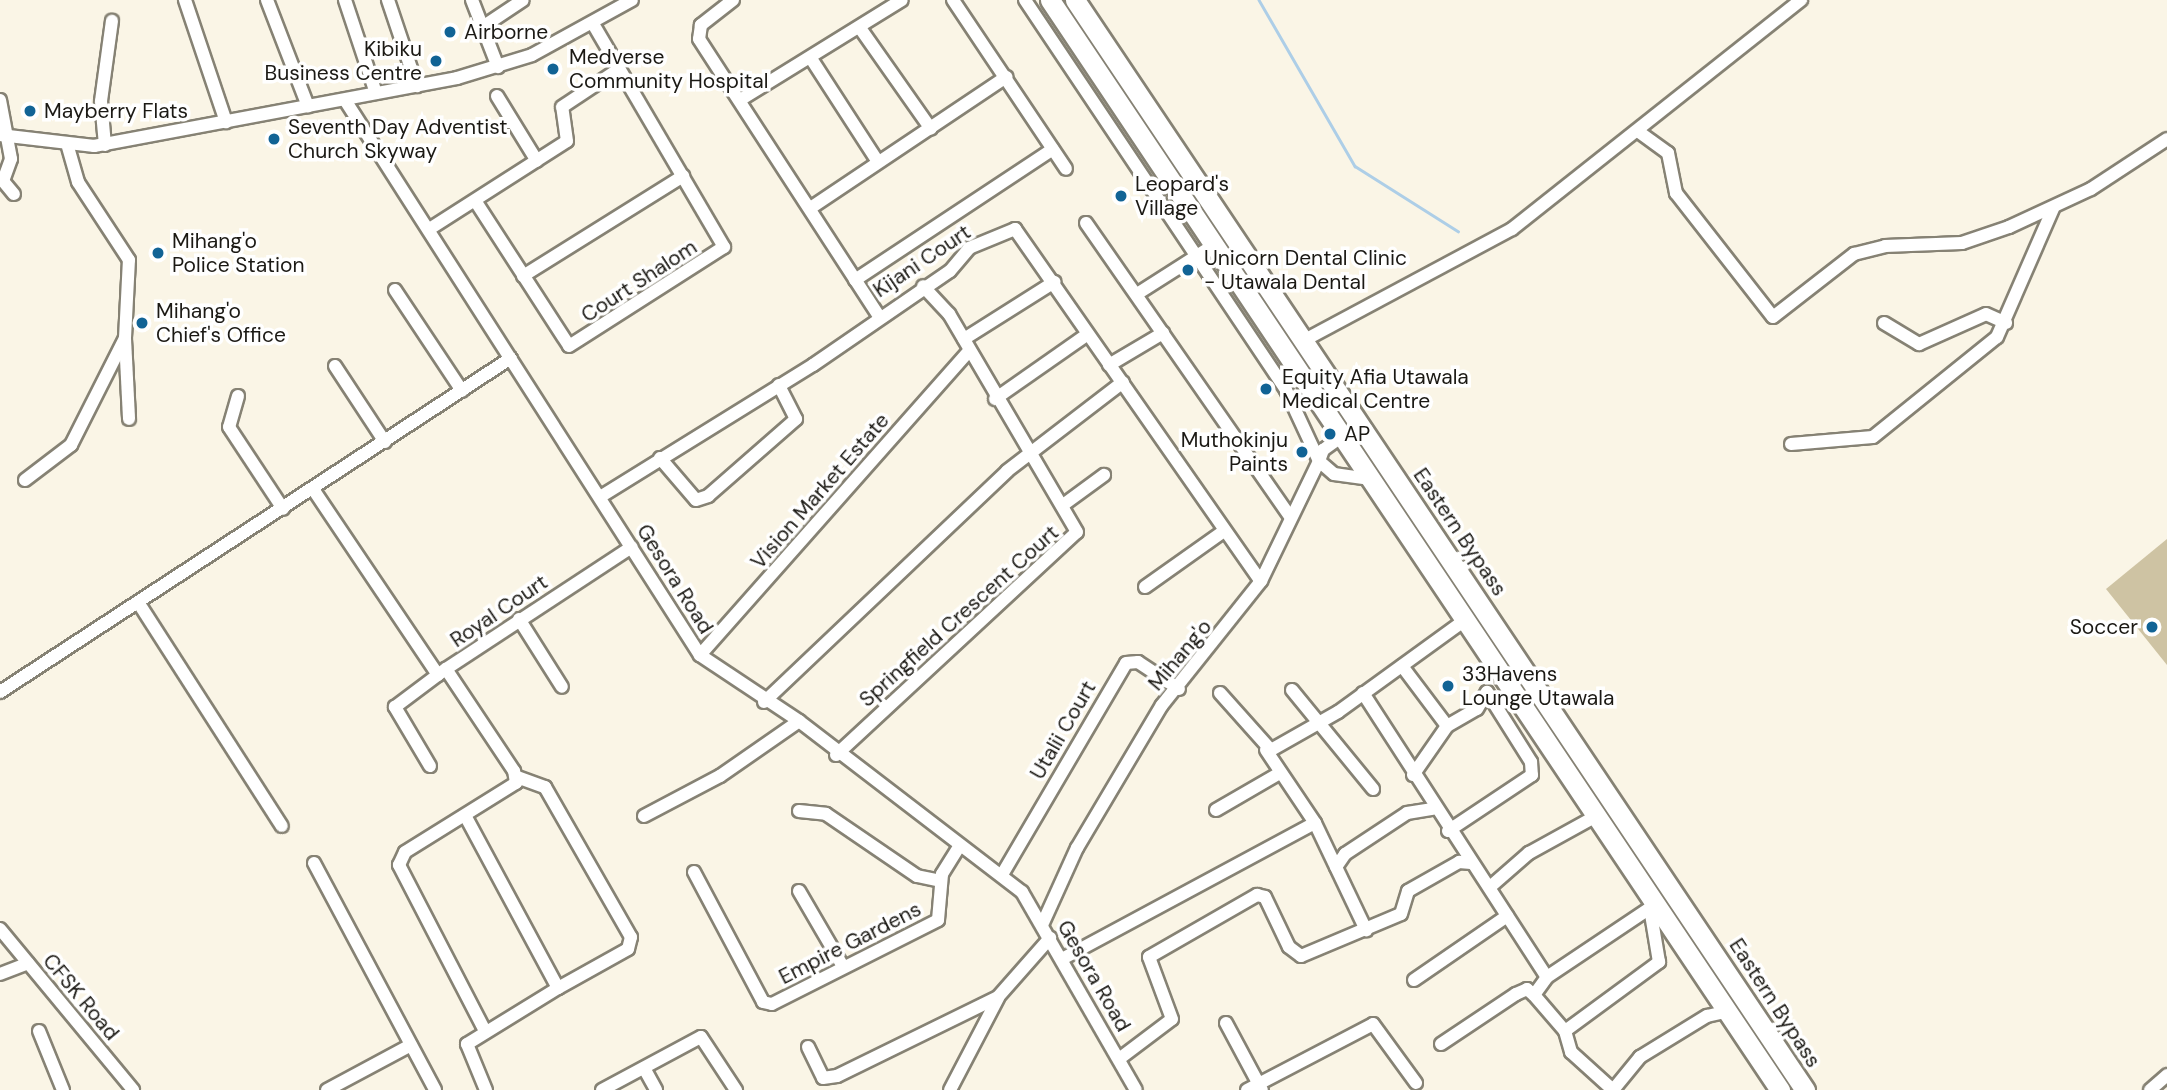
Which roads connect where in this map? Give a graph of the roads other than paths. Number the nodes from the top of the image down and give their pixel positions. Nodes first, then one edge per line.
1 (185, 0) edge
2 (267, 0) edge
3 (345, 0) edge
4 (388, 0) edge
5 (472, 0) edge
6 (523, 0) edge
7 (632, 0) edge
8 (733, 0) edge
9 (901, 0) edge
10 (953, 0) edge
11 (1025, 0) edge
12 (1050, 0) edge
13 (1075, 0) edge
14 (1801, 0) edge
15 (112, 21) dead end
16 (593, 24) junction
17 (481, 28) junction
18 (860, 28) junction
19 (812, 60) junction
20 (498, 67) junction
21 (620, 69) junction
22 (1127, 76) junction
23 (1006, 77) junction
24 (417, 86) junction
25 (1109, 89) junction
26 (376, 93) junction
27 (497, 96) dead end
28 (0, 100) edge
29 (345, 100) junction
30 (740, 100) junction
31 (308, 107) junction
32 (226, 122) junction
33 (931, 129) junction
34 (1639, 132) junction
35 (4, 136) edge
36 (2167, 139) edge
37 (1146, 144) junction
38 (105, 145) junction
39 (68, 146) junction
40 (1053, 149) junction
41 (1130, 156) junction
42 (537, 161) junction
43 (878, 162) junction
44 (1066, 169) dead end
45 (683, 176) junction
46 (14, 194) dead end
47 (476, 202) junction
48 (812, 207) junction
49 (2053, 209) junction
50 (1086, 223) dead end
51 (431, 228) junction
52 (1214, 245) junction
53 (1196, 258) junction
54 (523, 276) junction
55 (855, 280) junction
56 (1054, 282) junction
57 (923, 286) junction
58 (395, 290) dead end
59 (1137, 294) junction
60 (878, 315) junction
61 (1884, 323) dead end
62 (2006, 323) junction
63 (1163, 332) junction
64 (1088, 334) junction
65 (125, 338) junction
66 (964, 339) junction
67 (1303, 341) junction
68 (968, 352) junction
69 (511, 358) junction
70 (1109, 365) junction
71 (335, 366) dead end
72 (1304, 378) junction
73 (1123, 382) junction
74 (779, 386) junction
75 (1286, 390) junction
76 (462, 391) junction
77 (238, 396) dead end
78 (995, 400) junction
79 (129, 419) dead end
80 (1342, 436) junction
81 (385, 442) junction
82 (1791, 444) dead end
83 (1031, 452) junction
84 (660, 458) junction
85 (1319, 461) junction
86 (1104, 475) dead end
87 (1371, 479) junction
88 (25, 480) dead end
89 (313, 489) junction
90 (600, 498) junction
91 (1063, 505) junction
92 (283, 509) junction
93 (1290, 516) junction
94 (1224, 531) junction
95 (632, 547) junction
96 (1261, 581) junction
97 (1145, 587) dead end
98 (138, 603) junction
99 (519, 619) junction
100 (1465, 620) junction
101 (701, 655) junction
102 (1402, 666) junction
103 (442, 672) junction
104 (562, 687) dead end
105 (1179, 689) junction
106 (1292, 690) dead end
107 (0, 692) edge
108 (1220, 693) dead end
109 (1363, 693) junction
110 (764, 702) junction
111 (799, 721) junction
112 (1322, 722) junction
113 (1447, 726) junction
114 (1266, 750) junction
115 (836, 755) junction
116 (1557, 758) junction
117 (430, 766) dead end
118 (1278, 774) junction
119 (1413, 775) junction
120 (1532, 775) junction
121 (517, 777) junction
122 (1373, 789) dead end
123 (1433, 809) junction
124 (1216, 810) dead end
125 (799, 811) dead end
126 (644, 816) dead end
127 (1596, 816) junction
128 (467, 819) junction
129 (1315, 823) junction
130 (282, 826) dead end
131 (1448, 831) junction
132 (961, 845) junction
133 (314, 863) dead end
134 (1471, 863) junction
135 (1336, 867) junction
136 (694, 872) dead end
137 (1003, 873) junction
138 (940, 881) junction
139 (1490, 887) junction
140 (799, 891) dead end
141 (1655, 910) junction
142 (1507, 916) junction
143 (1042, 925) junction
144 (0, 929) edge
145 (1366, 930) junction
146 (1049, 938) junction
147 (1062, 959) junction
148 (28, 963) junction
149 (842, 965) junction
150 (0, 974) edge
151 (1547, 976) junction
152 (1414, 980) dead end
153 (558, 988) junction
154 (1534, 995) junction
155 (998, 997) junction
156 (1728, 1011) junction
157 (1226, 1023) dead end
158 (484, 1029) junction
159 (39, 1031) dead end
160 (1565, 1031) junction
161 (1441, 1044) dead end
162 (411, 1045) junction
163 (808, 1047) dead end
164 (1119, 1059) junction
165 (643, 1068) junction
166 (2167, 1075) edge
167 (1416, 1083) dead end
168 (1260, 1087) edge
169 (334, 1089) edge
170 (608, 1089) edge
171 (63, 1090) edge
172 (133, 1090) edge
173 (435, 1090) edge
174 (486, 1090) edge
175 (656, 1090) edge
176 (736, 1090) edge
177 (950, 1090) edge
178 (1136, 1090) edge
179 (1247, 1090) edge
180 (1613, 1090) edge
181 (1780, 1090) edge
182 (1805, 1090) edge
183 (2150, 1090) edge

1 - 32 street
2 - 31 street
3 - 26 street
4 - 24 street
5 - 17 street
6 - 17 street
7 - 16 street
8 - 30 street
9 - 18 street
10 - 23 street
11 - 41 street
12 - 25 main road, Eastern Bypass
13 - 22 main road, Eastern Bypass
14 - 34 street
15 - 38 street
16 - 20 street
16 - 21 street, Court Shalom
17 - 20 street
18 - 19 street
18 - 33 street
19 - 30 street
19 - 43 street
20 - 24 street
21 - 42 street
21 - 45 street, Court Shalom
22 - 25 main road
22 - 67 main road, Eastern Bypass
23 - 33 street
23 - 40 street
24 - 26 street
25 - 37 main road, Eastern Bypass
26 - 29 street
27 - 42 street
28 - 35 street
29 - 31 street
29 - 51 street, Gesora Road
30 - 48 street
31 - 32 street
32 - 38 street
33 - 43 street
34 - 49 street
34 - 67 street
35 - 39 street
35 - 46 street
36 - 49 street
37 - 41 street
37 - 52 main road, Eastern Bypass
38 - 39 street
39 - 65 street
40 - 44 street
40 - 55 street
41 - 53 street
42 - 47 street
43 - 48 street
45 - 54 street
45 - 54 street, Court Shalom
47 - 51 street
47 - 54 street, Court Shalom
48 - 55 street
49 - 62 street
50 - 59 street
51 - 69 street, Gesora Road
52 - 53 street
52 - 72 main road, Eastern Bypass
53 - 59 street
53 - 75 street
55 - 60 street
56 - 57 street, Kijani Court
56 - 64 street, Kijani Court
56 - 66 street
57 - 60 street, Kijani Court
57 - 66 street, Springfield Crescent Court
58 - 76 street
59 - 63 street
60 - 74 street, Kijani Court
61 - 62 street
62 - 82 street
63 - 70 street
63 - 93 street
64 - 70 street, Kijani Court
64 - 78 street
65 - 79 street
65 - 88 street
66 - 68 street, Springfield Crescent Court
67 - 182 main road, Eastern Bypass
68 - 78 street, Springfield Crescent Court
68 - 101 street, Vision Market Estate
69 - 76 street
69 - 90 street, Gesora Road
70 - 73 street, Kijani Court
71 - 81 street
72 - 75 street
72 - 80 main road, Eastern Bypass
73 - 83 street
73 - 94 street, Kijani Court
74 - 84 street, Kijani Court
74 - 84 street
75 - 85 street
76 - 81 street
77 - 92 street
78 - 83 street, Springfield Crescent Court
80 - 85 street, Mihang'o
80 - 87 main road, Eastern Bypass
81 - 89 street
83 - 91 street, Springfield Crescent Court
83 - 110 street
84 - 90 street, Kijani Court
85 - 87 street
85 - 93 street, Mihang'o
86 - 91 street
87 - 100 main road, Eastern Bypass
89 - 92 street
89 - 103 street
90 - 95 street, Gesora Road
91 - 115 street, Springfield Crescent Court
92 - 98 street
93 - 96 street, Mihang'o
94 - 96 street, Kijani Court
94 - 97 street
95 - 99 street, Royal Court
95 - 101 street, Gesora Road
96 - 105 street, Mihang'o
98 - 107 street
98 - 130 street
99 - 103 street, Royal Court
99 - 104 street
100 - 102 street
100 - 116 main road, Eastern Bypass
101 - 110 street, Gesora Road
102 - 109 street
102 - 113 street
103 - 117 street
103 - 121 street, Royal Court
105 - 137 street, Utalii Court
105 - 143 street, Mihang'o
106 - 112 street
108 - 114 street
109 - 112 street
109 - 119 street
110 - 111 street, Gesora Road
111 - 115 street, Gesora Road
111 - 126 street
112 - 114 street
112 - 122 street
113 - 119 street
113 - 120 street
114 - 118 street
115 - 132 street, Gesora Road
116 - 120 street
116 - 127 main road, Eastern Bypass
118 - 124 street
118 - 129 street
119 - 123 street
120 - 131 street
121 - 128 street
121 - 153 street
123 - 131 street
123 - 135 street
125 - 138 street
127 - 139 street
127 - 141 main road, Eastern Bypass
128 - 153 street
128 - 158 street
129 - 135 street
129 - 147 street
131 - 134 street
132 - 137 street, Gesora Road
132 - 138 street, Empire Gardens
133 - 162 street
134 - 139 street
134 - 145 street
135 - 145 street
136 - 149 street, Empire Gardens
137 - 143 street, Gesora Road
138 - 149 street, Empire Gardens
139 - 142 street
140 - 149 street
141 - 151 street
141 - 156 main road, Eastern Bypass
141 - 160 street
142 - 151 street
142 - 152 street
143 - 146 street, Gesora Road
144 - 148 street, CFSK Road
145 - 164 street
146 - 147 street, Gesora Road
146 - 155 street
147 - 164 street, Gesora Road
148 - 150 street
148 - 172 street, CFSK Road
151 - 154 street
153 - 158 street
154 - 160 street
154 - 161 street
155 - 163 street
155 - 177 street
156 - 180 street
156 - 181 main road, Eastern Bypass
157 - 168 street
158 - 174 street
159 - 171 street
160 - 180 street
162 - 169 street
162 - 173 street
164 - 178 street, Gesora Road
165 - 170 street
165 - 175 street
165 - 176 street
166 - 183 street
167 - 168 street
168 - 179 street

